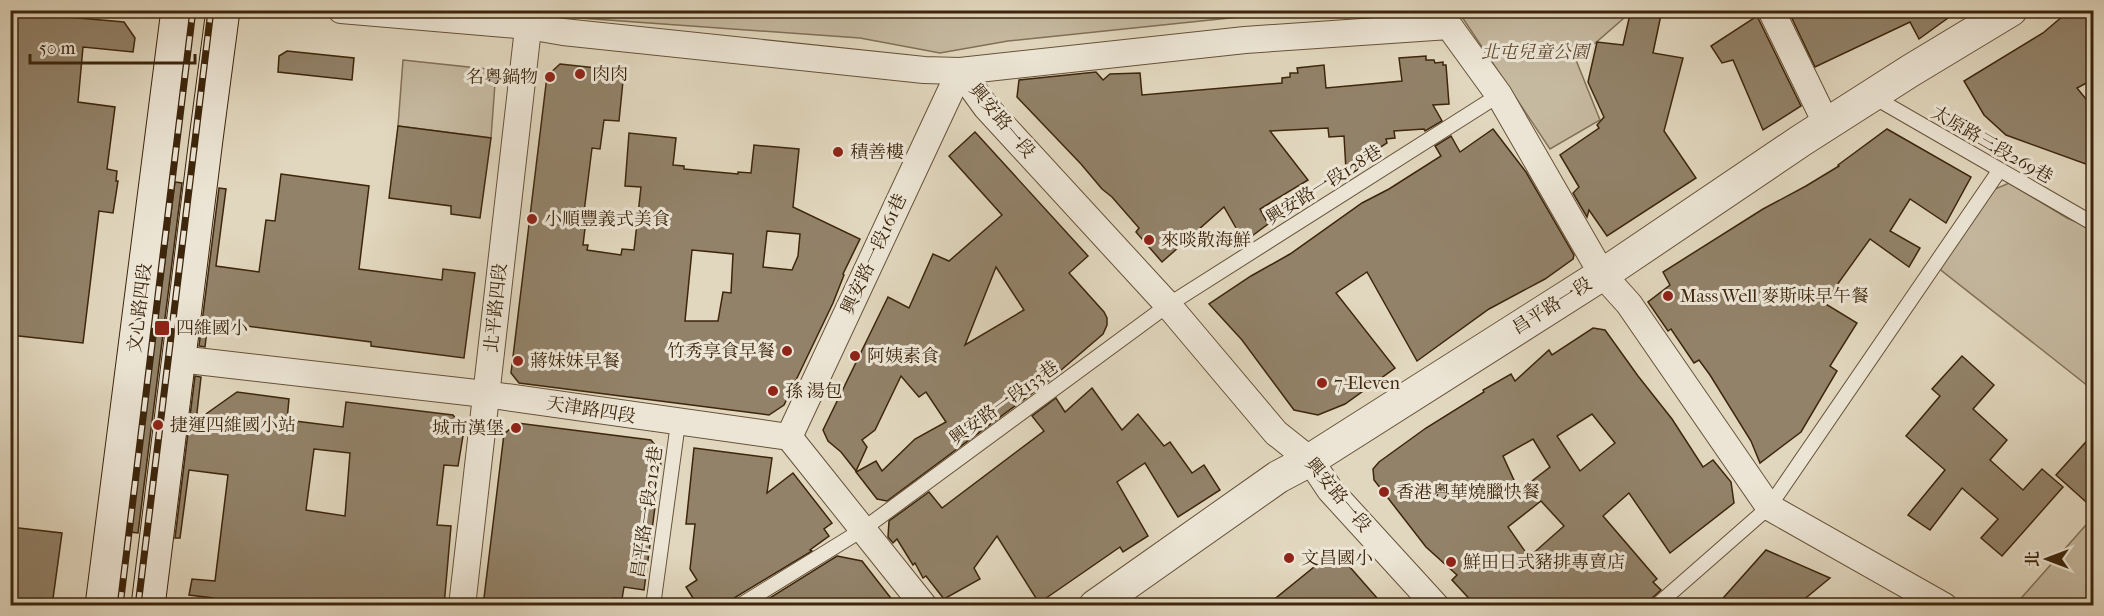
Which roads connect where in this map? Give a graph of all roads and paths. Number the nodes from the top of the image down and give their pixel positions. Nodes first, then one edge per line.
1 (178, 10) edge
2 (223, 10) edge
3 (341, 10) edge
4 (1771, 10) edge
5 (2012, 10) edge
6 (529, 18) edge
7 (960, 71) junction
8 (1499, 95) junction
9 (1872, 96) junction
10 (1827, 125) junction
11 (1999, 171) junction
12 (2094, 224) edge
13 (1602, 274) junction
14 (1168, 305) junction
15 (179, 359) junction
16 (485, 394) junction
17 (678, 423) junction
18 (789, 437) junction
19 (1310, 460) junction
20 (1769, 507) junction
21 (862, 530) junction
22 (102, 606) edge
23 (148, 606) edge
24 (462, 606) edge
25 (652, 606) edge
26 (739, 606) edge
27 (924, 606) edge
28 (1095, 606) edge
29 (1436, 606) edge
30 (1656, 606) edge
31 (1944, 606) edge

1 - 22 main road, 文心路四段
2 - 15 main road
3 - 6 street, 興安路一段
4 - 10 street
5 - 9 street, 昌平路一段
6 - 7 street, 興安路一段
6 - 16 street, 北平路四段
7 - 8 street
7 - 14 street, 興安路一段
7 - 18 street, 興安路一段161巷
8 - 13 street
8 - 14 lane, 興安路一段128巷
9 - 10 street, 昌平路一段
9 - 11 lane, 太原路三段269巷
10 - 13 street, 昌平路一段
11 - 12 lane, 太原路三段269巷
11 - 20 lane
13 - 19 street, 昌平路一段
13 - 20 street
14 - 19 street, 興安路一段
14 - 21 lane, 興安路一段133巷
15 - 16 street, 天津路四段
15 - 23 main road
16 - 17 street, 天津路四段
16 - 24 street, 北平路四段
17 - 18 street, 天津路四段
17 - 25 lane, 昌平路一段212巷
18 - 21 street
19 - 28 street, 昌平路一段
19 - 29 street, 興安路一段
20 - 30 lane
20 - 31 street
21 - 26 lane, 興安路一段133巷
21 - 27 street

